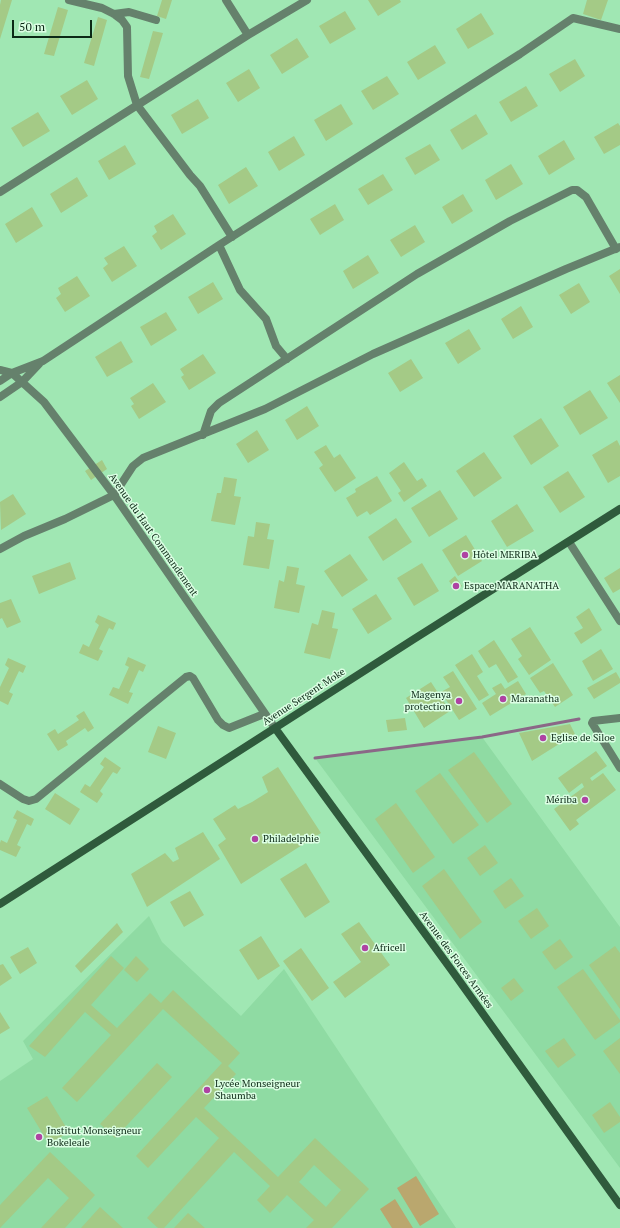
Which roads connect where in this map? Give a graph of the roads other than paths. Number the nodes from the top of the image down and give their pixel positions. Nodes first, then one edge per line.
1 (68, 0) edge
2 (226, 0) edge
3 (307, 0) edge
4 (114, 14) junction
5 (156, 20) dead end
6 (620, 29) edge
7 (248, 35) junction
8 (137, 105) junction
9 (0, 192) edge
10 (232, 237) junction
11 (219, 245) junction
12 (618, 248) edge
13 (287, 359) junction
14 (43, 360) junction
15 (0, 370) edge
16 (12, 373) junction
17 (0, 381) edge
18 (22, 382) junction
19 (0, 397) edge
20 (203, 434) junction
21 (114, 495) junction
22 (620, 509) edge
23 (569, 542) junction
24 (0, 549) edge
25 (620, 621) edge
26 (264, 714) junction
27 (620, 718) edge
28 (275, 728) junction
29 (620, 768) edge
30 (0, 784) edge
31 (0, 904) edge
32 (620, 1205) edge

1 - 4 street
2 - 7 street
3 - 7 street
4 - 5 street
4 - 8 street
6 - 10 street
7 - 8 street
8 - 9 street
8 - 10 street
10 - 11 street
11 - 13 street
11 - 14 street
12 - 13 street
12 - 20 street
13 - 20 street
14 - 16 street
14 - 18 street
15 - 16 street, Avenue du Haut Commandement
16 - 17 street
16 - 18 street, Avenue du Haut Commandement
18 - 19 street
18 - 21 street, Avenue du Haut Commandement
20 - 21 street
21 - 24 street
21 - 26 street, Avenue du Haut Commandement
22 - 23 main road, Avenue Sergent Moke
23 - 25 street
23 - 28 main road, Avenue Sergent Moke
26 - 28 street, Avenue du Haut Commandement
26 - 30 street
27 - 29 street
28 - 31 main road, Avenue Sergent Moke
28 - 32 main road, Avenue des Forces Armées

